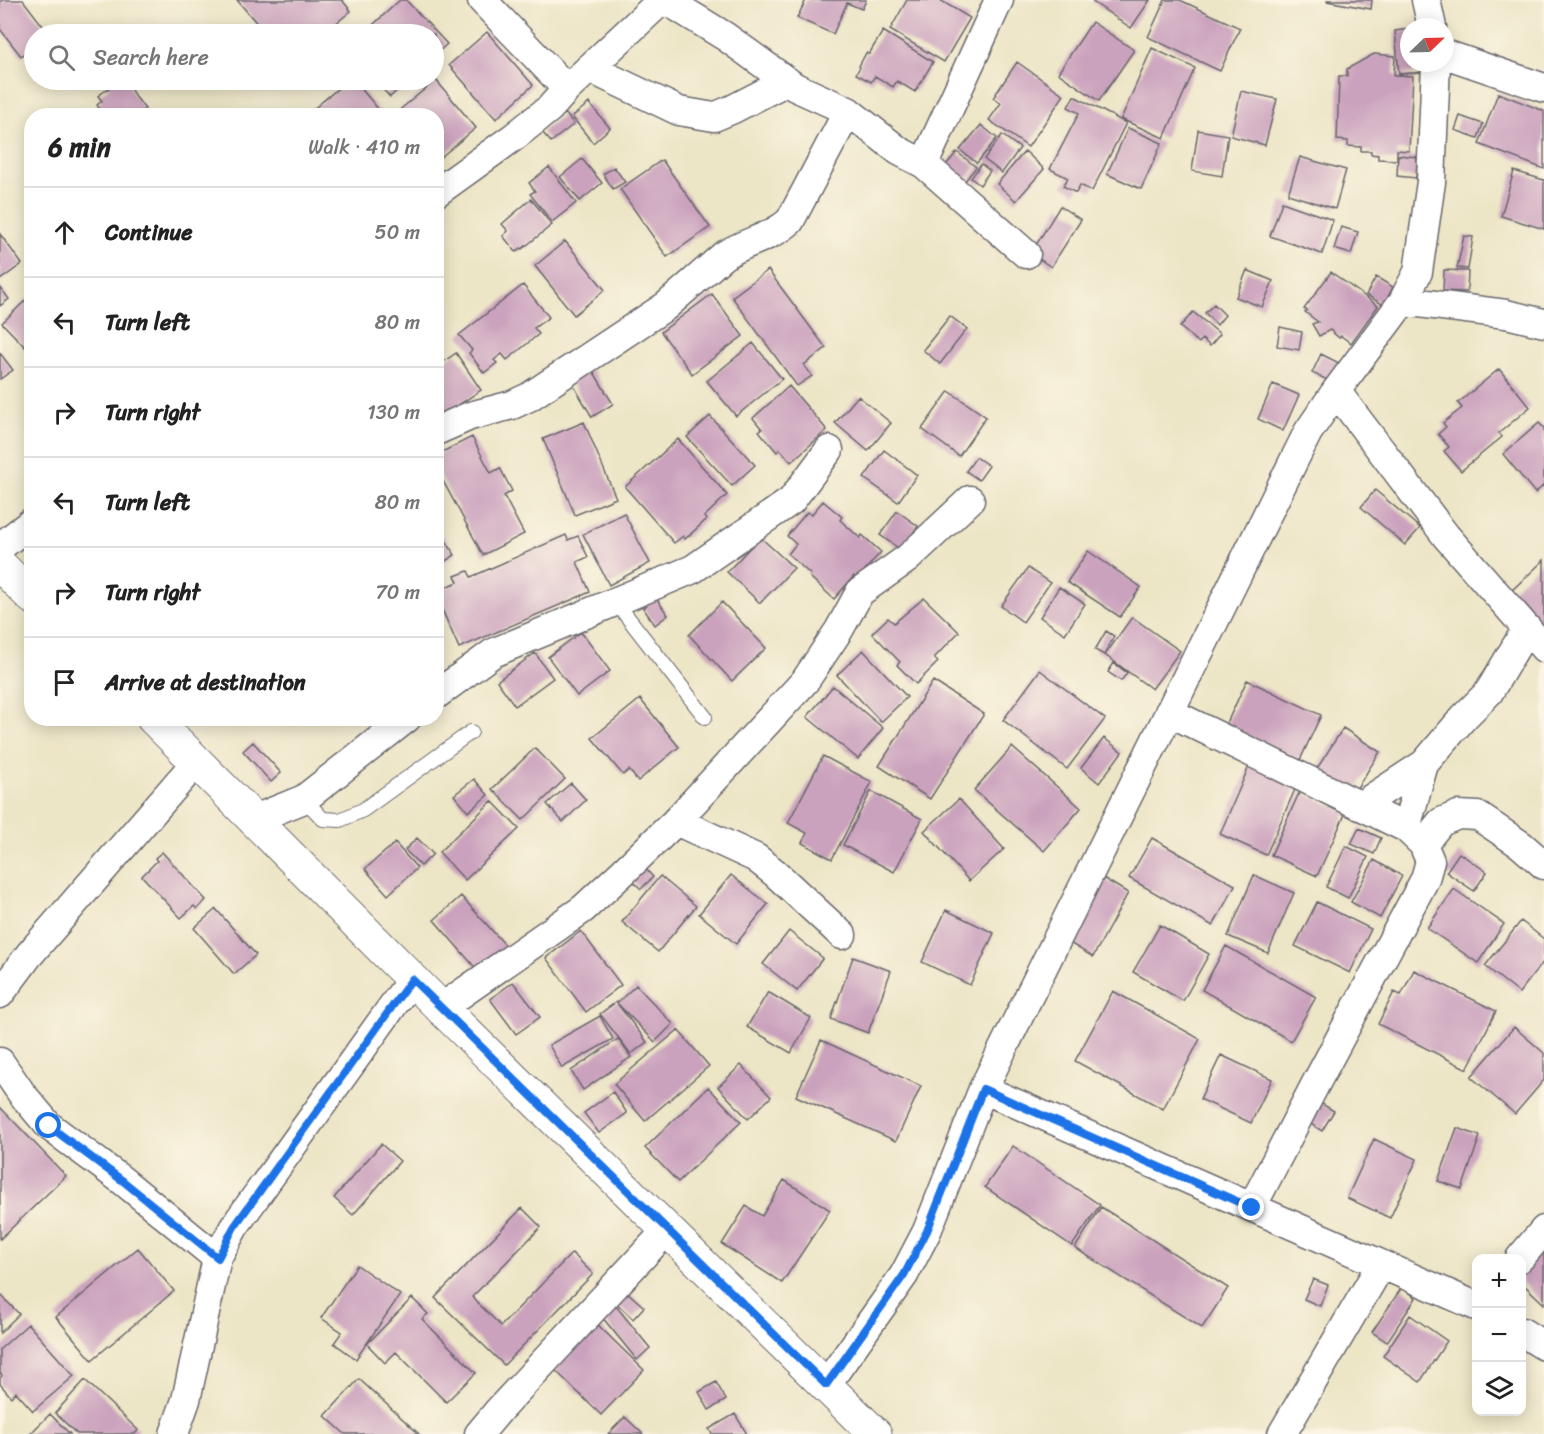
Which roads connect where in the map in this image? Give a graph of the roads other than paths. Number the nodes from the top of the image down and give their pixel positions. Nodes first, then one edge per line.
1 (482, 0) edge
2 (664, 0) edge
3 (999, 0) edge
4 (1426, 0) edge
5 (1430, 18) edge
6 (1454, 57) edge
7 (589, 68) junction
8 (1436, 72) edge
9 (787, 81) junction
10 (1544, 88) edge
11 (567, 89) junction
12 (848, 111) junction
13 (924, 164) junction
14 (444, 187) edge
15 (1026, 254) dead end
16 (1403, 301) junction
17 (1544, 323) edge
18 (1336, 391) junction
19 (444, 427) edge
20 (829, 450) dead end
21 (970, 500) dead end
22 (24, 528) edge
23 (0, 547) edge
24 (0, 565) edge
25 (24, 589) edge
26 (615, 601) junction
27 (1535, 638) edge
28 (444, 689) edge
29 (1169, 712) junction
30 (705, 717) dead end
31 (161, 726) edge
32 (397, 726) edge
33 (471, 732) dead end
34 (196, 762) junction
35 (1424, 764) junction
36 (304, 799) junction
37 (1360, 806) junction
38 (252, 820) junction
39 (676, 821) junction
40 (1414, 836) junction
41 (1544, 865) edge
42 (842, 935) dead end
43 (412, 979) junction
44 (0, 994) edge
45 (441, 1008) junction
46 (0, 1062) edge
47 (983, 1089) junction
48 (1252, 1208) junction
49 (667, 1230) junction
50 (1544, 1230) edge
51 (1523, 1254) edge
52 (218, 1258) junction
53 (1381, 1265) junction
54 (1472, 1304) edge
55 (1526, 1335) edge
56 (1544, 1346) edge
57 (826, 1385) junction
58 (174, 1434) edge
59 (479, 1434) edge
60 (875, 1434) edge
61 (1282, 1434) edge

1 - 11 street
2 - 7 street
2 - 9 street
3 - 13 street
4 - 5 street
6 - 10 street
7 - 9 street
7 - 11 street
8 - 16 street
9 - 12 street
11 - 14 street
12 - 13 street
12 - 19 street
13 - 15 street
16 - 17 street
16 - 18 street
18 - 27 street
18 - 29 street
20 - 26 street
21 - 39 street
22 - 23 street
24 - 25 main road
26 - 28 street
26 - 30 lane
27 - 35 street
29 - 37 street
29 - 47 street
31 - 34 main road
32 - 36 street
33 - 36 lane
34 - 38 main road
34 - 44 street
35 - 37 street
35 - 40 street
36 - 38 street
37 - 40 street
38 - 43 main road
39 - 42 street
39 - 45 street
40 - 41 street
40 - 48 street
43 - 45 main road
43 - 52 street
45 - 49 main road
46 - 52 street
47 - 48 street
47 - 57 street
48 - 53 street
49 - 57 main road
49 - 59 street
50 - 51 street
52 - 58 street
53 - 54 street
53 - 61 street
55 - 56 street
57 - 60 main road

